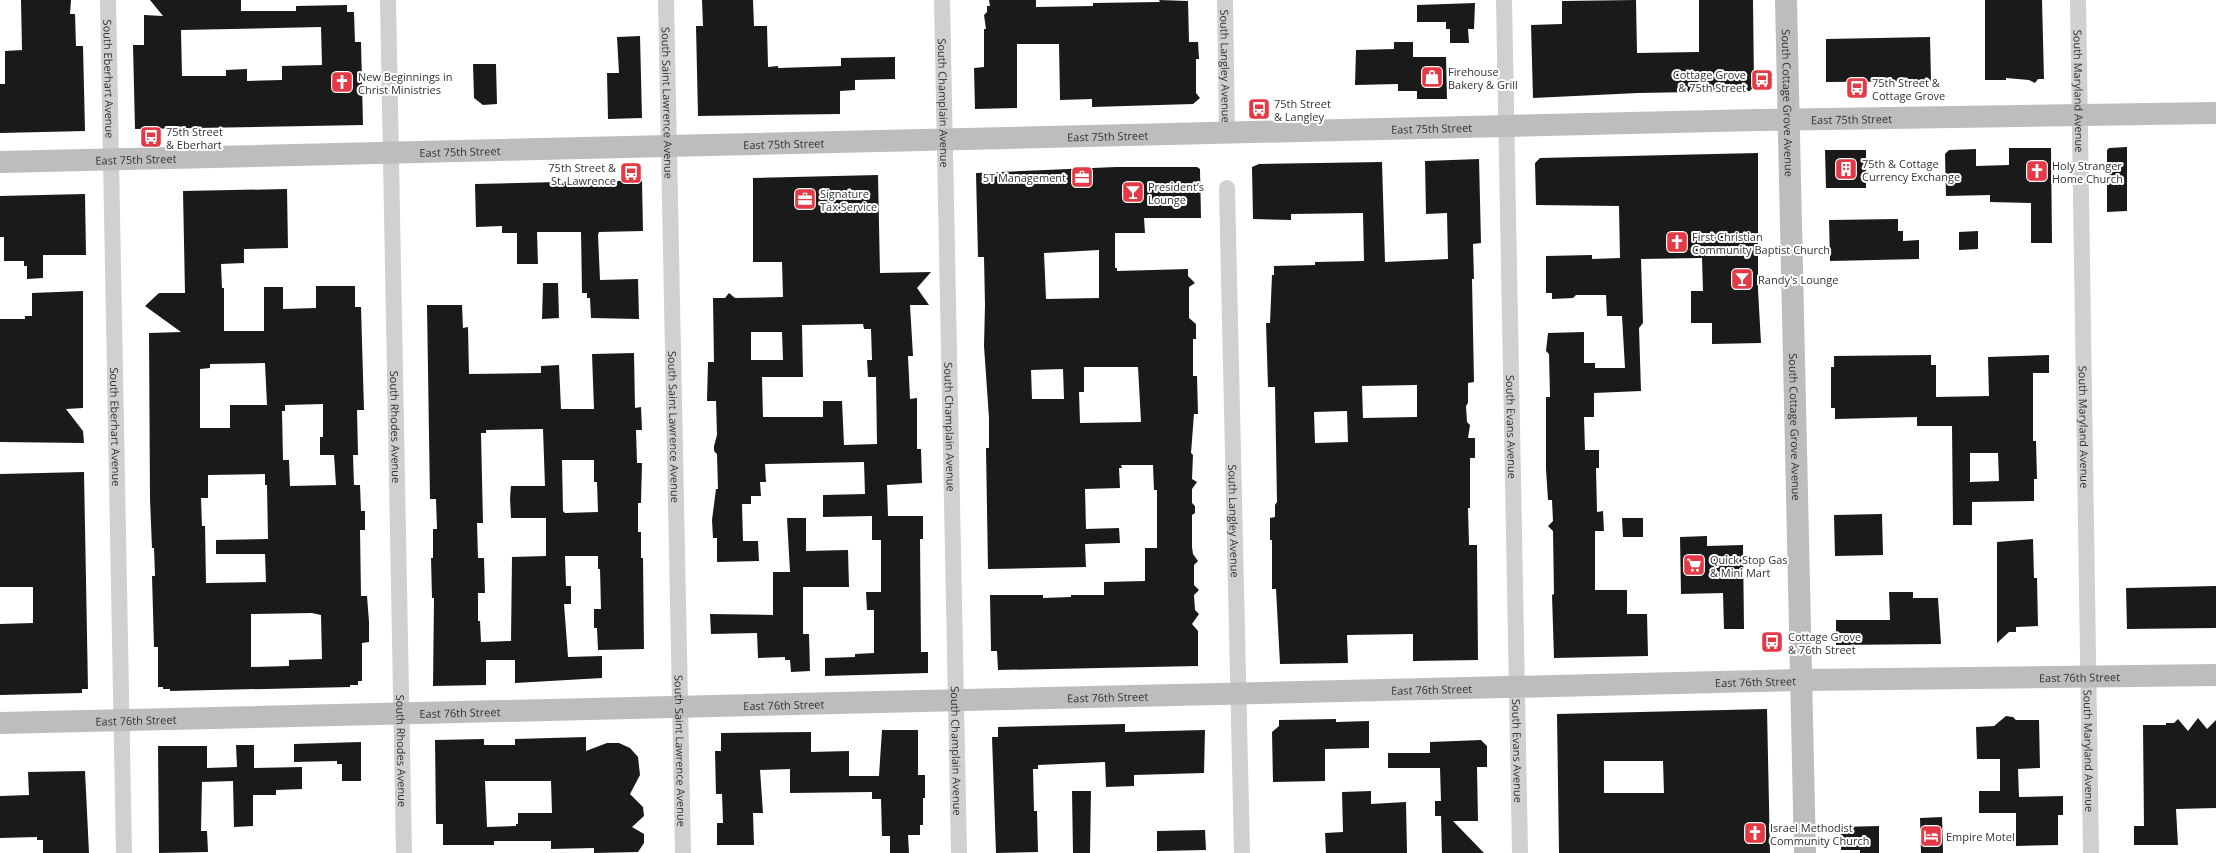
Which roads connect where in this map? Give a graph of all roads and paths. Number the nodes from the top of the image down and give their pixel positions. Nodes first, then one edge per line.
1 (108, 0) edge
2 (388, 0) edge
3 (666, 0) edge
4 (942, 0) edge
5 (1225, 0) edge
6 (1504, 0) edge
7 (1786, 0) edge
8 (2078, 0) edge
9 (2216, 113) edge
10 (2079, 115) junction
11 (1789, 119) junction
12 (1507, 126) junction
13 (1227, 132) junction
14 (944, 139) junction
15 (669, 145) junction
16 (391, 152) junction
17 (110, 160) junction
18 (0, 162) edge
19 (1227, 188) dead end
20 (2216, 675) edge
21 (2089, 676) junction
22 (1803, 680) junction
23 (1517, 687) junction
24 (1239, 694) junction
25 (956, 701) junction
26 (680, 707) junction
27 (401, 714) junction
28 (121, 720) junction
29 (0, 723) edge
30 (124, 853) edge
31 (404, 853) edge
32 (683, 853) edge
33 (959, 853) edge
34 (1242, 853) edge
35 (1520, 853) edge
36 (1805, 853) edge
37 (2091, 853) edge

1 - 17 street, South Eberhart Avenue
2 - 16 street, South Rhodes Avenue
3 - 15 street, South Saint Lawrence Avenue
4 - 14 street, South Champlain Avenue
5 - 13 street, South Langley Avenue
6 - 12 street, South Evans Avenue
7 - 11 street, South Cottage Grove Avenue
8 - 10 street, South Maryland Avenue
9 - 10 street, East 75th Street
10 - 11 street, East 75th Street
10 - 21 street, South Maryland Avenue
11 - 12 street, East 75th Street
11 - 22 street, South Cottage Grove Avenue
12 - 13 street, East 75th Street
12 - 23 street, South Evans Avenue
13 - 14 street, East 75th Street
14 - 15 street, East 75th Street
14 - 25 street, South Champlain Avenue
15 - 16 street, East 75th Street
15 - 26 street, South Saint Lawrence Avenue
16 - 17 street, East 75th Street
16 - 27 street, South Rhodes Avenue
17 - 18 street, East 75th Street
17 - 28 street, South Eberhart Avenue
19 - 24 street, South Langley Avenue
20 - 21 street, East 76th Street
21 - 22 street, East 76th Street
21 - 37 street, South Maryland Avenue
22 - 23 street, East 76th Street
22 - 36 street, South Cottage Grove Avenue
23 - 24 street, East 76th Street
23 - 35 street, South Evans Avenue
24 - 25 street, East 76th Street
24 - 34 street, South Langley Avenue
25 - 26 street, East 76th Street
25 - 33 street, South Champlain Avenue
26 - 27 street, East 76th Street
26 - 32 street, South Saint Lawrence Avenue
27 - 28 street, East 76th Street
27 - 31 street, South Rhodes Avenue
28 - 29 street, East 76th Street
28 - 30 street, South Eberhart Avenue

